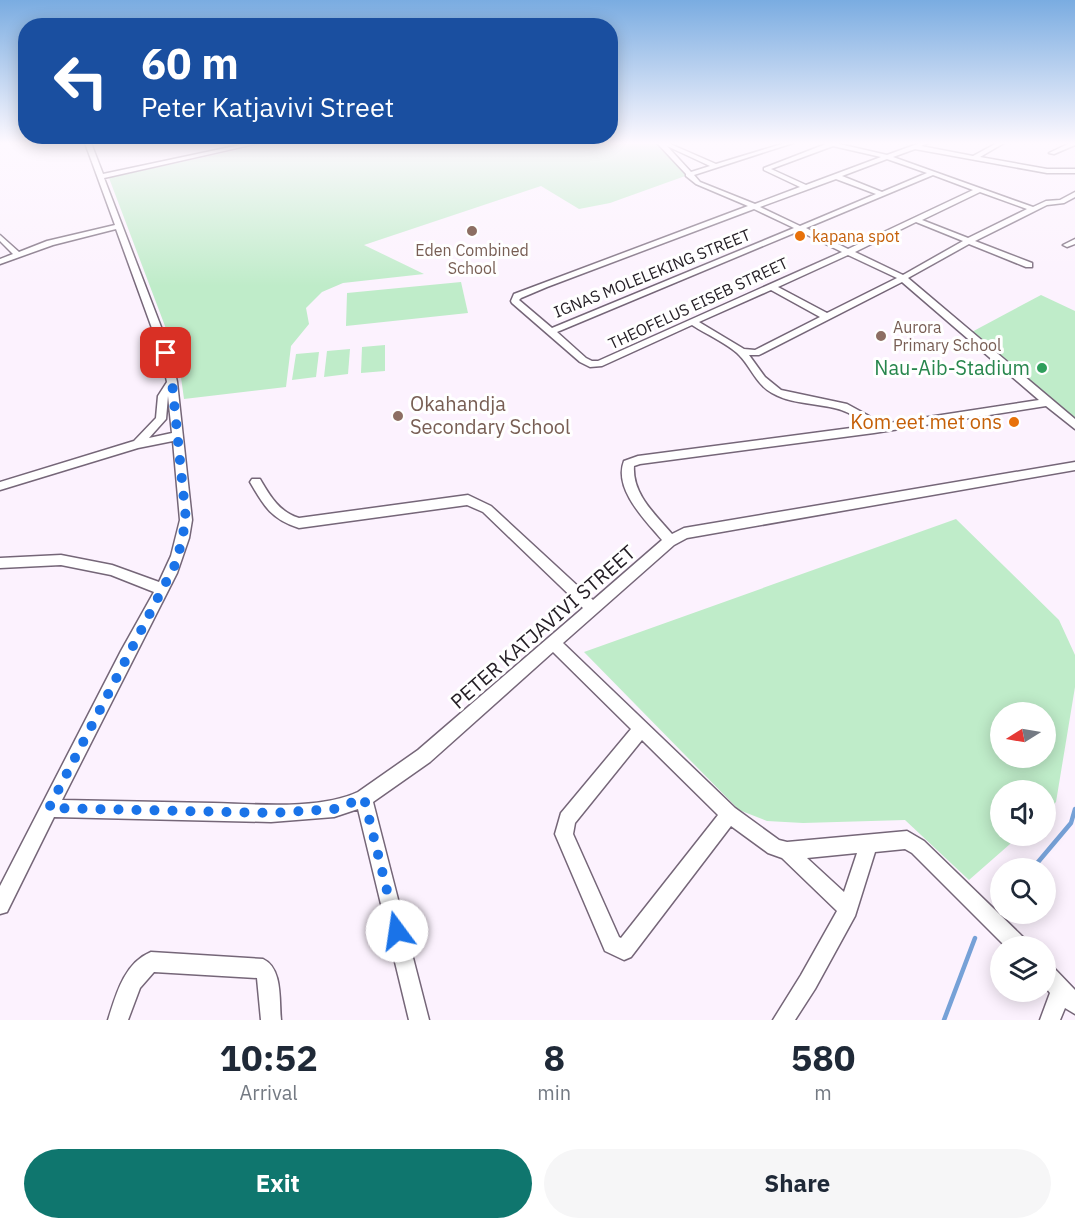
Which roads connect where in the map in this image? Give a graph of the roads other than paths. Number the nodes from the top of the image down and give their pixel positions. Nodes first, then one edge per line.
1 (105, 191) edge
2 (714, 191) edge
3 (794, 191) edge
4 (873, 191) edge
5 (890, 191) edge
6 (978, 191) edge
7 (981, 191) edge
8 (882, 194) junction
9 (1075, 194) edge
10 (1062, 202) junction
11 (753, 206) junction
12 (1075, 207) edge
13 (1033, 209) junction
14 (917, 220) junction
15 (119, 226) junction
16 (799, 229) junction
17 (0, 237) edge
18 (970, 240) junction
19 (1075, 241) edge
20 (1067, 245) dead end
21 (848, 252) junction
22 (18, 255) junction
23 (0, 262) edge
24 (1029, 265) dead end
25 (903, 278) junction
26 (771, 286) junction
27 (827, 317) junction
28 (693, 322) junction
29 (550, 332) junction
30 (742, 352) junction
31 (172, 382) junction
32 (1048, 402) junction
33 (1075, 425) edge
34 (874, 429) junction
35 (177, 436) junction
36 (137, 444) junction
37 (1075, 466) edge
38 (256, 482) dead end
39 (0, 486) edge
40 (670, 541) junction
41 (0, 563) edge
42 (161, 589) junction
43 (592, 609) junction
44 (554, 643) junction
45 (641, 729) junction
46 (364, 798) junction
47 (49, 808) junction
48 (729, 814) junction
49 (869, 842) junction
50 (787, 851) junction
51 (18, 869) junction
52 (0, 883) edge
53 (0, 905) edge
54 (848, 909) junction
55 (1008, 936) edge
56 (1056, 984) edge
57 (1068, 997) edge
58 (118, 1020) edge
59 (271, 1020) edge
60 (419, 1020) edge
61 (783, 1020) edge
62 (1050, 1020) edge

1 - 15 street
2 - 11 street
3 - 11 street
4 - 8 street
5 - 8 street, IGNAS MOLELEKING STREET
6 - 14 street, THEOFELUS EISEB STREET
7 - 13 street
8 - 16 street, IGNAS MOLELEKING STREET
9 - 10 street
10 - 12 street
10 - 13 street
11 - 16 street
11 - 29 street, THEOFELUS EISEB STREET
13 - 18 street
14 - 18 street
14 - 21 street, THEOFELUS EISEB STREET
15 - 22 street
15 - 31 street
16 - 21 street
16 - 29 street, IGNAS MOLELEKING STREET
17 - 22 street
18 - 24 street
18 - 25 street
19 - 20 street
21 - 25 street
21 - 26 street, THEOFELUS EISEB STREET
22 - 23 street
25 - 27 street
25 - 32 street
26 - 27 street
26 - 28 street, THEOFELUS EISEB STREET
27 - 30 street
28 - 29 street, THEOFELUS EISEB STREET
28 - 30 street
30 - 34 street
31 - 35 street
31 - 36 street
32 - 33 street
32 - 34 street
34 - 40 street
35 - 36 street
35 - 42 street
36 - 39 street
37 - 40 street, PETER KATJAVIVI STREET
38 - 43 street
40 - 43 street, PETER KATJAVIVI STREET
41 - 42 street
42 - 47 street
43 - 44 street, PETER KATJAVIVI STREET
44 - 45 street
44 - 46 street, PETER KATJAVIVI STREET
45 - 48 street
45 - 48 street
46 - 47 street, PETER KATJAVIVI STREET
46 - 60 street
47 - 51 street
48 - 50 street
49 - 50 street
49 - 54 street
49 - 55 street
50 - 54 street
51 - 52 street
51 - 53 street
54 - 61 street
56 - 57 street
57 - 62 street
58 - 59 street

